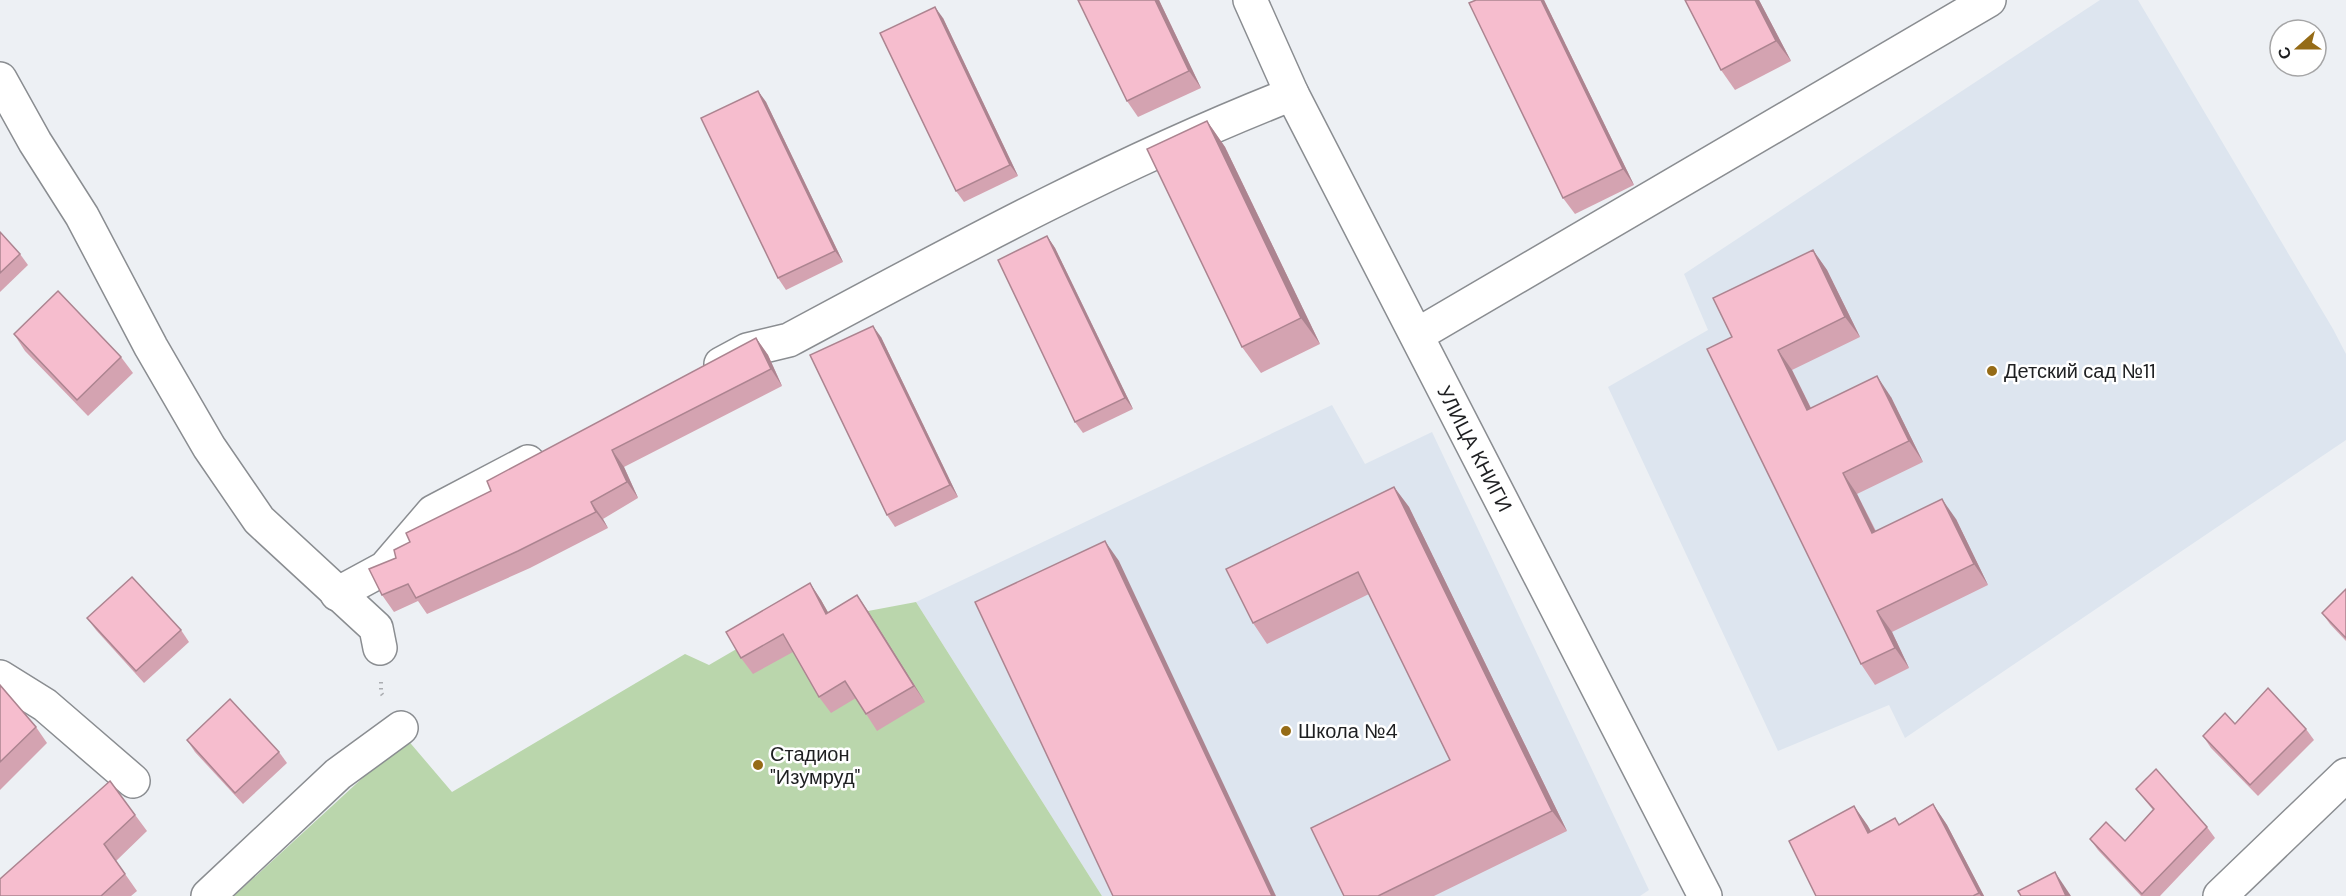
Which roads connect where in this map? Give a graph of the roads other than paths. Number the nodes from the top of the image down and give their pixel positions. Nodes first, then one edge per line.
1 (1250, 0) edge
2 (1989, 0) edge
3 (0, 79) edge
4 (1292, 94) junction
5 (1417, 335) junction
6 (696, 376) edge
7 (554, 448) edge
8 (337, 594) junction
9 (380, 648) road end
10 (0, 677) edge
11 (401, 728) road end
12 (2346, 775) edge
13 (133, 781) dead end
14 (1697, 893) edge
15 (208, 896) edge
16 (2220, 896) edge

1 - 4 street, УЛИЦА КНИГИ
2 - 5 street
3 - 8 street
4 - 5 street, УЛИЦА КНИГИ
4 - 6 street
5 - 14 street, УЛИЦА КНИГИ
7 - 8 street
8 - 9 street
10 - 13 street
11 - 15 street
12 - 16 street

